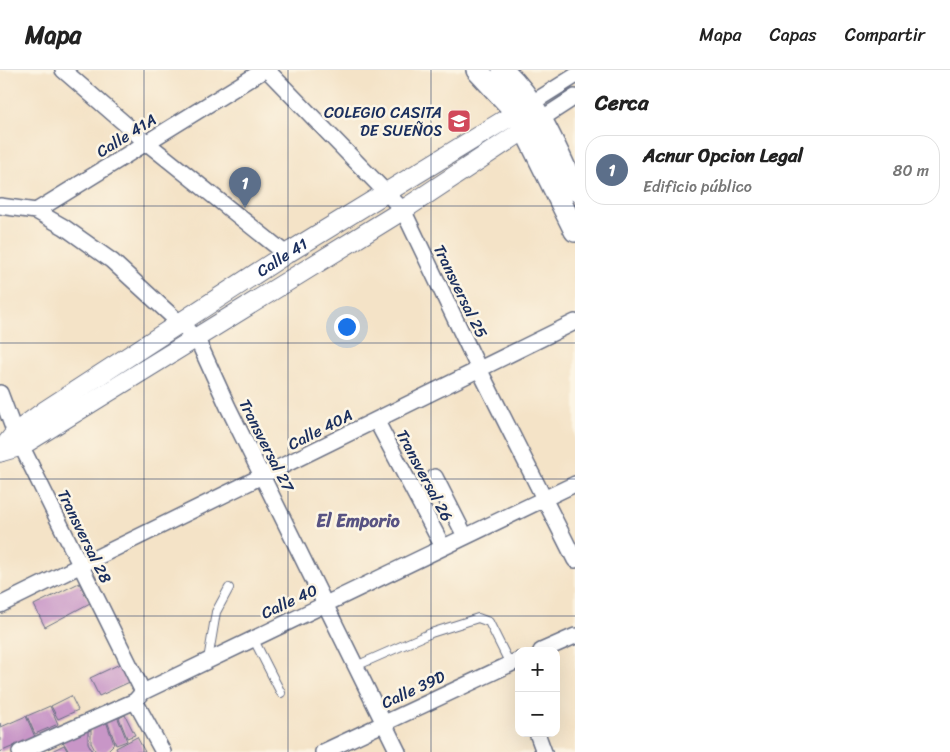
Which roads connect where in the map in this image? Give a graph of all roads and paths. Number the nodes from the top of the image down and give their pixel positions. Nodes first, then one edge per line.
1 (63, 70) edge
2 (266, 70) edge
3 (478, 70) edge
4 (503, 70) edge
5 (575, 76) edge
6 (575, 96) edge
7 (528, 116) junction
8 (147, 143) junction
9 (575, 190) edge
10 (388, 193) junction
11 (0, 206) edge
12 (402, 210) junction
13 (36, 211) junction
14 (575, 231) edge
15 (286, 254) junction
16 (575, 322) edge
17 (179, 323) junction
18 (197, 339) junction
19 (479, 369) junction
20 (0, 394) edge
21 (376, 420) junction
22 (18, 440) junction
23 (0, 452) edge
24 (263, 477) junction
25 (435, 477) dead end
26 (575, 484) edge
27 (544, 499) junction
28 (465, 536) junction
29 (443, 546) junction
30 (575, 560) edge
31 (81, 566) junction
32 (229, 588) dead end
33 (326, 603) junction
34 (0, 605) edge
35 (575, 636) edge
36 (253, 638) junction
37 (549, 647) edge
38 (208, 660) junction
39 (515, 662) edge
40 (356, 666) junction
41 (281, 694) dead end
42 (139, 696) junction
43 (384, 722) junction
44 (538, 737) edge
45 (36, 748) edge
46 (20, 752) edge
47 (163, 752) edge
48 (323, 752) edge
49 (398, 752) edge
50 (544, 752) edge

1 - 8 street
2 - 8 street, Calle 41A
2 - 10 street, Transversal 25
3 - 7 main road
4 - 7 main road
5 - 7 street, Calle 41
6 - 7 street, Calle 41
7 - 9 main road
7 - 10 street, Calle 41
7 - 12 street, Calle 41
7 - 14 main road
8 - 13 street, Calle 41A
8 - 15 street
10 - 12 street, Transversal 25
10 - 15 street, Calle 41
11 - 13 street
12 - 18 street, Calle 41
12 - 19 street, Transversal 25
13 - 17 street, Transversal 27
15 - 17 street, Calle 41
16 - 19 street, Calle 40A
17 - 18 street, Transversal 27
17 - 22 street, Calle 41
18 - 22 street, Calle 41
18 - 24 street, Transversal 27
19 - 21 street, Calle 40A
19 - 27 street, Transversal 25
20 - 22 street, Transversal 28
21 - 24 street, Calle 40A
21 - 29 street, Transversal 26
22 - 23 street, Calle 41
22 - 31 street, Transversal 28
24 - 31 street, Calle 40A
24 - 33 street, Transversal 27
25 - 28 street
26 - 27 street, Calle 40
27 - 28 street, Calle 40
27 - 30 street, Transversal 25
28 - 29 street, Calle 40
29 - 33 street, Calle 40
31 - 34 street, Calle 40A
31 - 42 street, Transversal 28
32 - 38 lane
33 - 36 street, Calle 40
33 - 40 street, Transversal 27
35 - 37 street
36 - 38 street, Calle 40
36 - 41 lane
38 - 42 street, Calle 40
39 - 40 lane
39 - 43 street, Calle 39D
40 - 43 street, Transversal 27
42 - 45 street, Calle 40
42 - 47 street, Transversal 28
43 - 48 street, Calle 39D
43 - 49 street, Transversal 27
44 - 50 street
45 - 46 street, Calle 40

